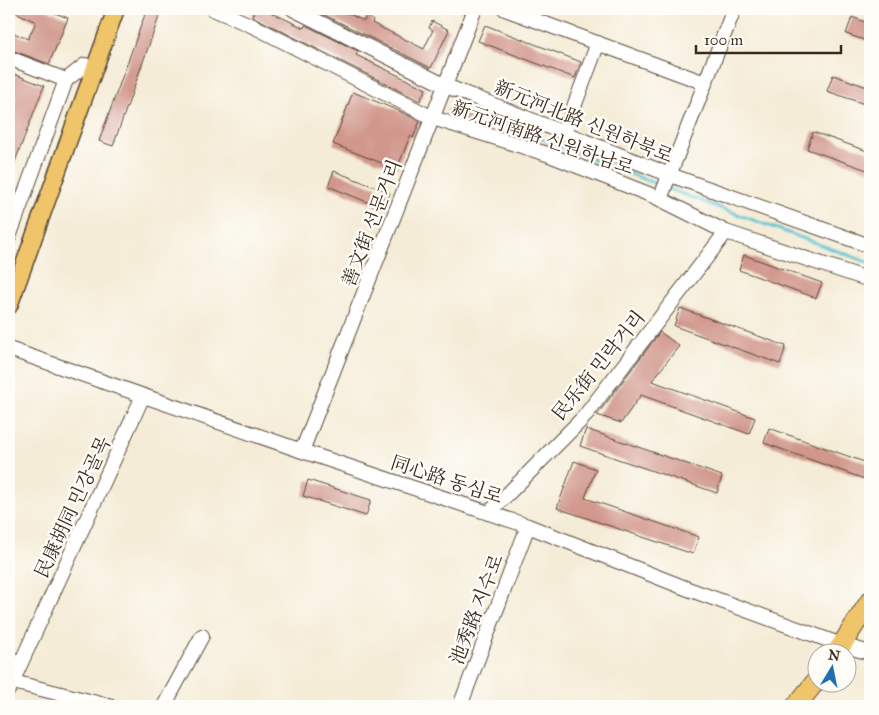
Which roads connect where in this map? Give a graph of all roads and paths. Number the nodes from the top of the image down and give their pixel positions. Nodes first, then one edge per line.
1 (105, 9) edge
2 (116, 9) edge
3 (213, 9) edge
4 (293, 9) edge
5 (475, 9) edge
6 (505, 9) edge
7 (734, 9) edge
8 (598, 43) junction
9 (9, 58) edge
10 (85, 65) junction
11 (66, 80) junction
12 (705, 83) junction
13 (446, 86) junction
14 (433, 118) junction
15 (564, 133) junction
16 (665, 187) junction
17 (726, 232) junction
18 (9, 237) edge
19 (870, 246) edge
20 (9, 277) edge
21 (870, 280) edge
22 (9, 306) edge
23 (9, 349) edge
24 (144, 396) junction
25 (302, 452) junction
26 (489, 513) junction
27 (528, 526) junction
28 (870, 601) edge
29 (202, 636) dead end
30 (821, 642) edge
31 (844, 642) edge
32 (856, 651) edge
33 (870, 653) edge
34 (10, 684) edge
35 (807, 692) edge
36 (109, 706) edge
37 (164, 706) edge
38 (460, 706) edge
39 (796, 706) edge

1 - 10 main road
2 - 22 main road
3 - 14 street, 新元河南路 신원하남로
4 - 13 street, 新元河北路 신원하북로
5 - 13 street, 善文街 선문거리
6 - 8 street
7 - 12 street
8 - 12 street
8 - 15 street
9 - 11 street
10 - 11 street
10 - 20 main road
11 - 18 street
12 - 16 street
13 - 14 street, 善文街 선문거리
13 - 15 street, 新元河北路 신원하북로
14 - 16 street, 新元河南路 신원하남로
14 - 25 street, 善文街 선문거리
15 - 16 street, 新元河北路 신원하북로
16 - 17 street, 新元河南路 신원하남로
16 - 19 street, 新元河北路 신원하북로
17 - 21 street, 新元河南路 신원하남로
17 - 26 street, 民乐街 민락거리
23 - 24 street, 同心路 동심로
24 - 25 street, 同心路 동심로
24 - 34 street, 民康胡同 민강골목
25 - 26 street, 同心路 동심로
26 - 27 street, 同心路 동심로
27 - 30 street, 同心路 동심로
27 - 38 street, 池秀路 지수로
28 - 31 highway
29 - 37 street
32 - 33 street, 同心路 동심로
34 - 36 street
35 - 39 highway

